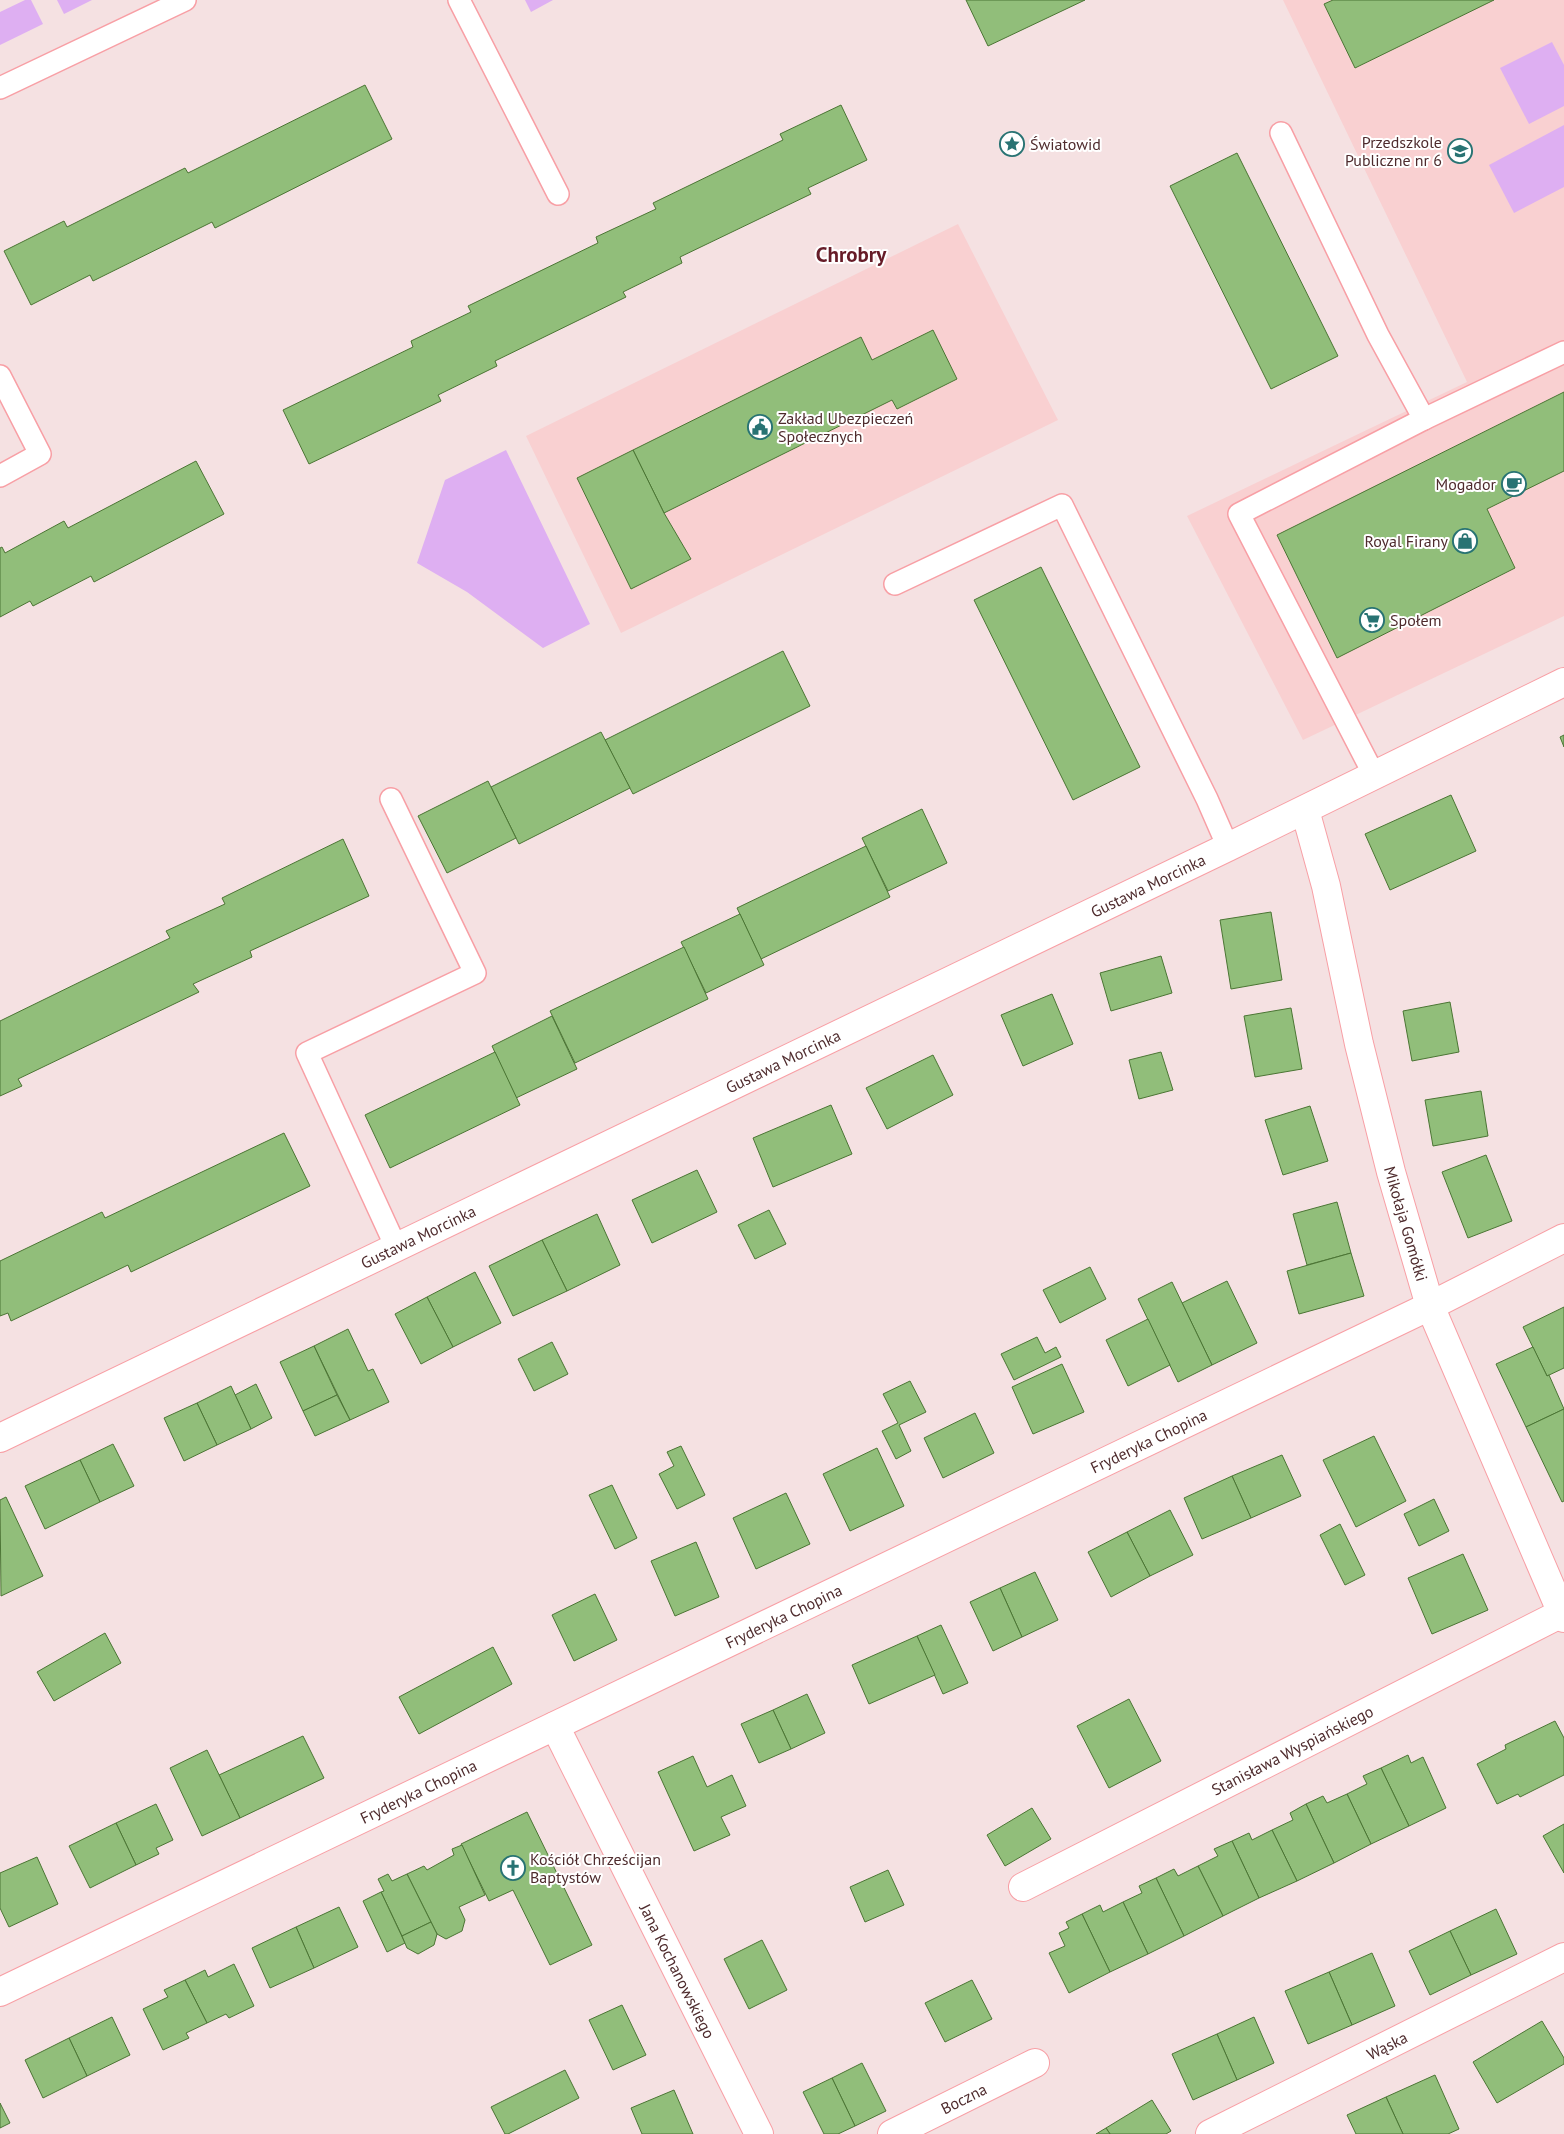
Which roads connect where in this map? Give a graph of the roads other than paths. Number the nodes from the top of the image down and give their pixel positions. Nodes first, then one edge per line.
1 (185, 0) edge
2 (459, 0) edge
3 (0, 88) edge
4 (1281, 133) dead end
5 (558, 194) dead end
6 (1564, 352) edge
7 (0, 376) edge
8 (1424, 419) junction
9 (0, 476) edge
10 (895, 584) dead end
11 (1564, 682) edge
12 (1374, 775) junction
13 (391, 799) dead end
14 (1305, 810) junction
15 (1228, 847) junction
16 (1564, 1238) edge
17 (396, 1247) junction
18 (1430, 1306) junction
19 (0, 1438) edge
20 (1563, 1616) edge
21 (555, 1726) junction
22 (1023, 1887) dead end
23 (1564, 1957) edge
24 (0, 1992) edge
25 (1036, 2063) dead end
26 (759, 2134) edge
27 (892, 2134) edge
28 (1210, 2134) edge

1 - 3 lane
2 - 5 lane
4 - 8 lane
6 - 8 lane
7 - 9 lane
8 - 12 lane
10 - 15 lane
11 - 12 street, Gustawa Morcinka
12 - 14 street, Gustawa Morcinka
13 - 17 lane
14 - 15 street, Gustawa Morcinka
14 - 18 street, Mikołaja Gomółki
15 - 17 street, Gustawa Morcinka
16 - 18 street, Fryderyka Chopina
17 - 19 street, Gustawa Morcinka
18 - 20 street, Mikołaja Gomółki
18 - 21 street, Fryderyka Chopina
20 - 22 street, Stanisława Wyspiańskiego
21 - 24 street, Fryderyka Chopina
21 - 26 street, Jana Kochanowskiego
23 - 28 street, Wąska
25 - 27 street, Boczna

